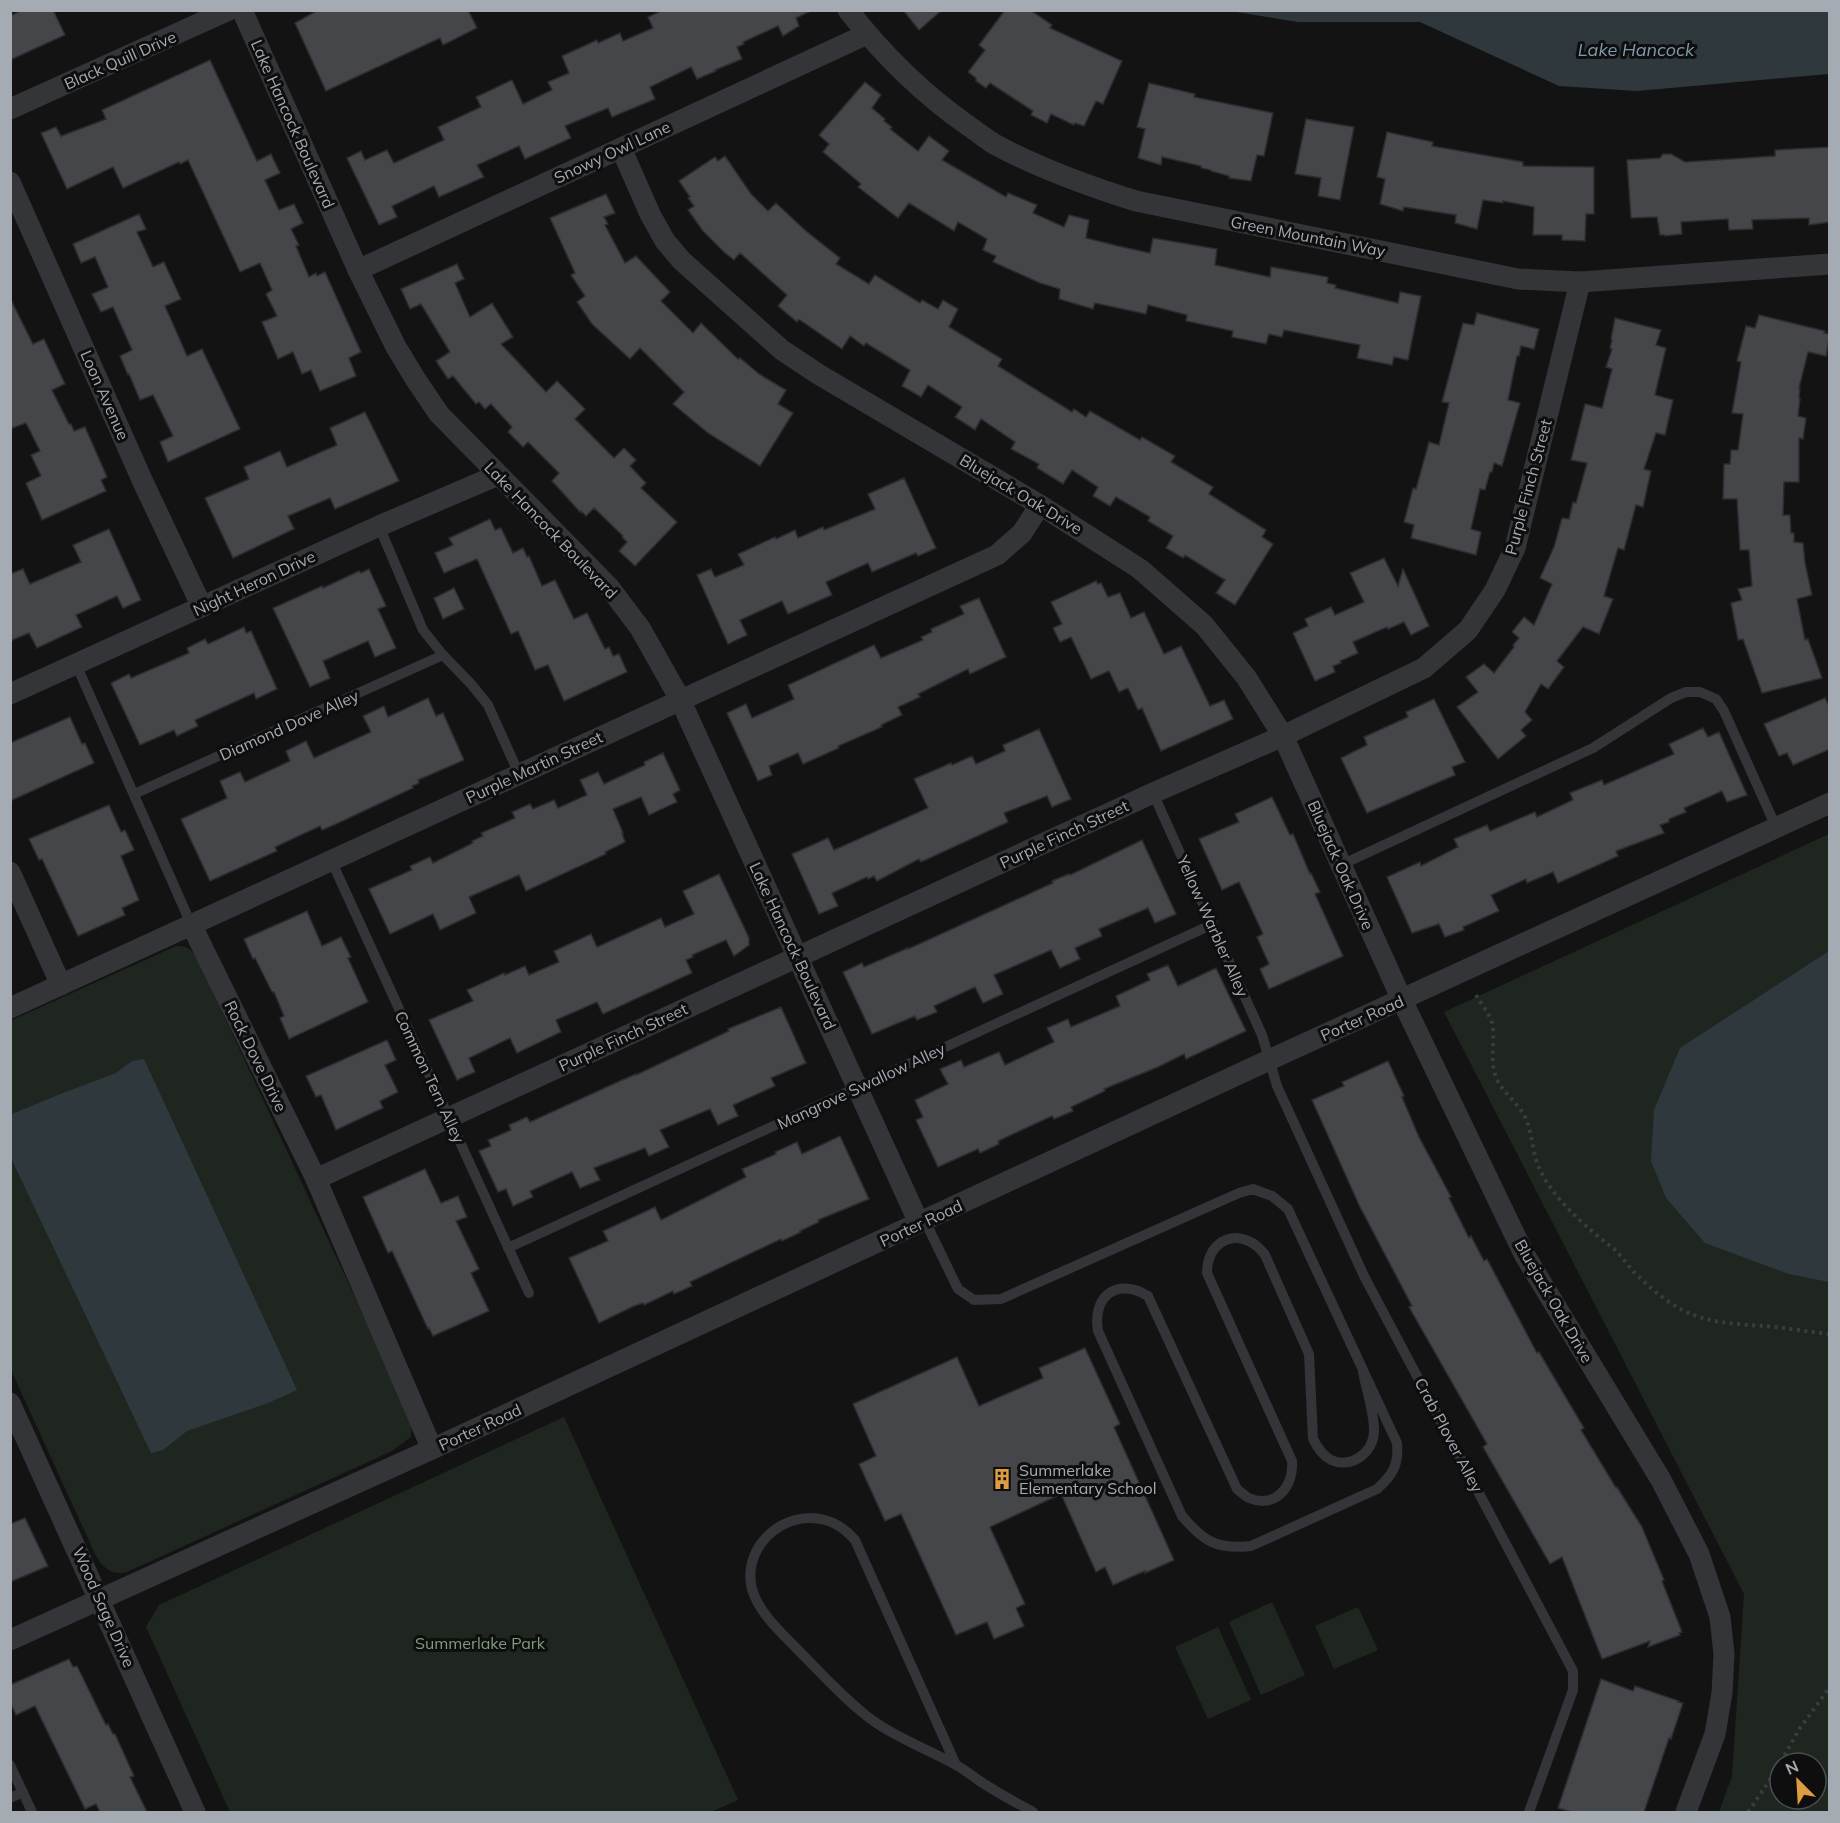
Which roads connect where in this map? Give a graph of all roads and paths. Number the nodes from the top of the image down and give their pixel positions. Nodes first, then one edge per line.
1 (229, 10) edge
2 (242, 10) edge
3 (848, 10) edge
4 (867, 34) junction
5 (10, 109) edge
6 (621, 148) junction
7 (10, 182) edge
8 (1830, 264) edge
9 (358, 270) junction
10 (1580, 282) junction
11 (498, 475) junction
12 (1041, 505) junction
13 (379, 526) junction
14 (202, 607) junction
15 (443, 656) junction
16 (76, 664) junction
17 (10, 694) edge
18 (680, 699) junction
19 (1283, 736) junction
20 (519, 774) junction
21 (1154, 793) junction
22 (134, 794) junction
23 (1830, 803) edge
24 (1776, 827) junction
25 (331, 860) junction
26 (1341, 865) junction
27 (10, 872) edge
28 (192, 924) junction
29 (1213, 924) junction
30 (798, 957) junction
31 (61, 985) junction
32 (1476, 995) dead end
33 (1402, 1000) junction
34 (10, 1008) edge
35 (1269, 1060) junction
36 (858, 1087) junction
37 (449, 1117) junction
38 (316, 1179) junction
39 (922, 1222) junction
40 (508, 1248) junction
41 (529, 1293) dead end
42 (1830, 1335) edge
43 (1363, 1372) junction
44 (10, 1403) edge
45 (432, 1449) junction
46 (100, 1598) junction
47 (10, 1640) edge
48 (1830, 1687) edge
49 (10, 1765) edge
50 (956, 1765) junction
51 (23, 1792) junction
52 (10, 1798) edge
53 (32, 1812) edge
54 (195, 1812) edge
55 (1033, 1812) edge
56 (1529, 1812) edge
57 (1686, 1812) edge
58 (1748, 1812) edge

1 - 5 street, Black Quill Drive
2 - 9 street, Lake Hancock Boulevard
3 - 4 street, Green Mountain Way
4 - 6 street, Snowy Owl Lane
4 - 10 street, Green Mountain Way
6 - 9 street, Snowy Owl Lane
6 - 12 street, Bluejack Oak Drive
7 - 14 street, Loon Avenue
8 - 10 street, Green Mountain Way
9 - 11 street, Lake Hancock Boulevard
10 - 19 street, Purple Finch Street
11 - 13 street, Night Heron Drive
11 - 18 street, Lake Hancock Boulevard
12 - 18 street, Purple Martin Street
12 - 19 street, Bluejack Oak Drive
13 - 14 street, Night Heron Drive
13 - 15 lane
14 - 16 street, Night Heron Drive
15 - 20 lane
15 - 22 lane, Diamond Dove Alley
16 - 17 street, Night Heron Drive
16 - 22 lane, Rock Dove Drive
18 - 20 street, Purple Martin Street
18 - 30 street, Lake Hancock Boulevard
19 - 21 street, Purple Finch Street
19 - 26 street, Bluejack Oak Drive
20 - 25 street, Purple Martin Street
21 - 29 lane, Yellow Warbler Alley
21 - 30 street, Purple Finch Street
22 - 28 lane, Rock Dove Drive
23 - 24 street, Porter Road
24 - 26 lane
24 - 33 street, Porter Road
25 - 28 street, Purple Martin Street
25 - 37 lane, Common Tern Alley
26 - 33 street, Bluejack Oak Drive
27 - 31 street
28 - 31 street, Purple Martin Street
28 - 38 street, Rock Dove Drive
29 - 35 lane, Yellow Warbler Alley
29 - 36 lane, Mangrove Swallow Alley
30 - 36 street, Lake Hancock Boulevard
30 - 37 street, Purple Finch Street
31 - 34 street, Purple Martin Street
32 - 42 path
33 - 35 street, Porter Road
33 - 57 street, Bluejack Oak Drive
35 - 39 street, Porter Road
35 - 56 lane, Crab Plover Alley
36 - 39 street, Lake Hancock Boulevard
36 - 40 lane, Mangrove Swallow Alley
37 - 38 street, Purple Finch Street
37 - 40 lane, Common Tern Alley
38 - 45 street, Rock Dove Drive
39 - 43 lane
39 - 45 street, Porter Road
40 - 41 lane, Common Tern Alley
43 - 43 lane
44 - 46 street, Wood Sage Drive
45 - 46 street, Porter Road
46 - 47 street, Porter Road
46 - 54 street, Wood Sage Drive
48 - 58 path
49 - 51 lane
50 - 50 lane
50 - 55 lane
51 - 52 lane
51 - 53 lane

